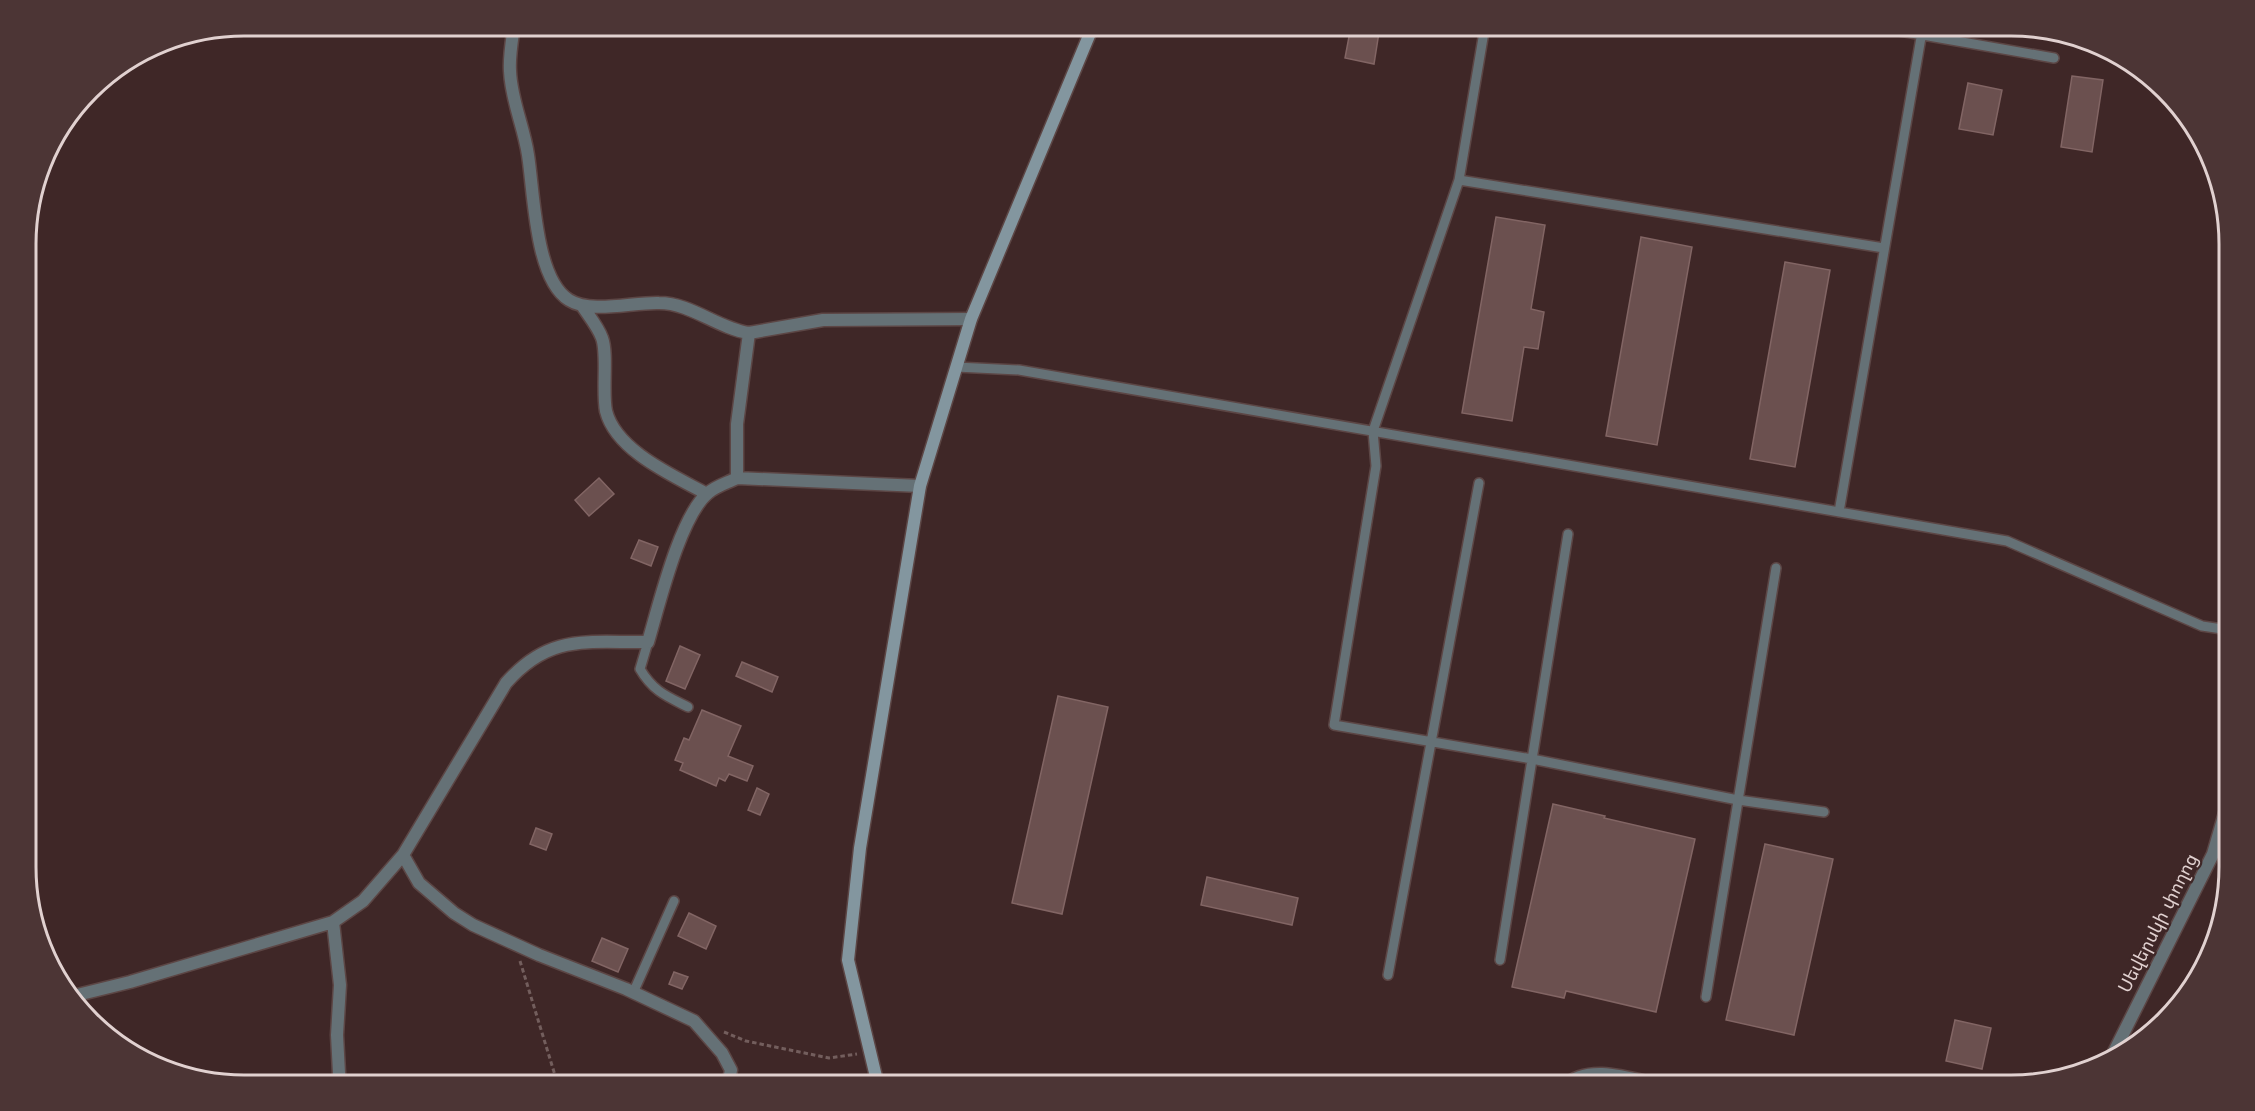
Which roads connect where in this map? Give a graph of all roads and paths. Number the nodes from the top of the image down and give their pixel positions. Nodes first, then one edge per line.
1 (513, 36) edge
2 (1089, 36) edge
3 (1483, 36) edge
4 (1921, 36) joint
5 (2054, 58) dead end
6 (1459, 180) junction
7 (1884, 248) junction
8 (583, 307) junction
9 (971, 319) junction
10 (748, 333) junction
11 (956, 367) junction
12 (1373, 432) junction
13 (736, 478) junction
14 (1479, 483) dead end
15 (920, 486) junction
16 (707, 494) junction
17 (1839, 512) junction
18 (1568, 534) dead end
19 (1776, 567) dead end
20 (2219, 629) edge
21 (648, 642) junction
22 (688, 707) dead end
23 (1431, 742) junction
24 (1532, 759) junction
25 (1738, 800) junction
26 (1824, 812) dead end
27 (2219, 833) edge
28 (403, 855) junction
29 (674, 901) dead end
30 (333, 922) junction
31 (503, 939) junction
32 (1500, 960) dead end
33 (1388, 975) dead end
34 (633, 993) junction
35 (79, 994) edge
36 (1706, 997) dead end
37 (694, 1021) junction
38 (2117, 1046) edge
39 (871, 1057) junction
40 (339, 1075) edge
41 (555, 1075) edge
42 (730, 1075) edge
43 (876, 1075) edge
44 (1581, 1075) edge
45 (1618, 1075) edge

1 - 8 street
2 - 9 street
3 - 6 lane
4 - 5 lane
4 - 7 lane
6 - 7 lane
6 - 12 lane
7 - 17 lane
8 - 10 street
8 - 16 street
9 - 10 street
9 - 11 street
10 - 13 street
11 - 12 lane
11 - 15 street
12 - 17 lane
12 - 23 lane
13 - 15 street
13 - 16 street
14 - 23 lane
15 - 39 street
16 - 21 street
17 - 20 lane
18 - 24 lane
19 - 25 lane
21 - 22 lane
21 - 28 street
23 - 24 lane
23 - 33 lane
24 - 25 lane
24 - 32 lane
25 - 26 lane
25 - 36 lane
27 - 38 street, Սեվերսկի փողոց
28 - 30 street
28 - 31 street
29 - 34 lane
30 - 35 street
30 - 40 street
31 - 34 street
31 - 41 path
34 - 37 street
37 - 39 path
37 - 42 street
39 - 43 street
44 - 45 lane

